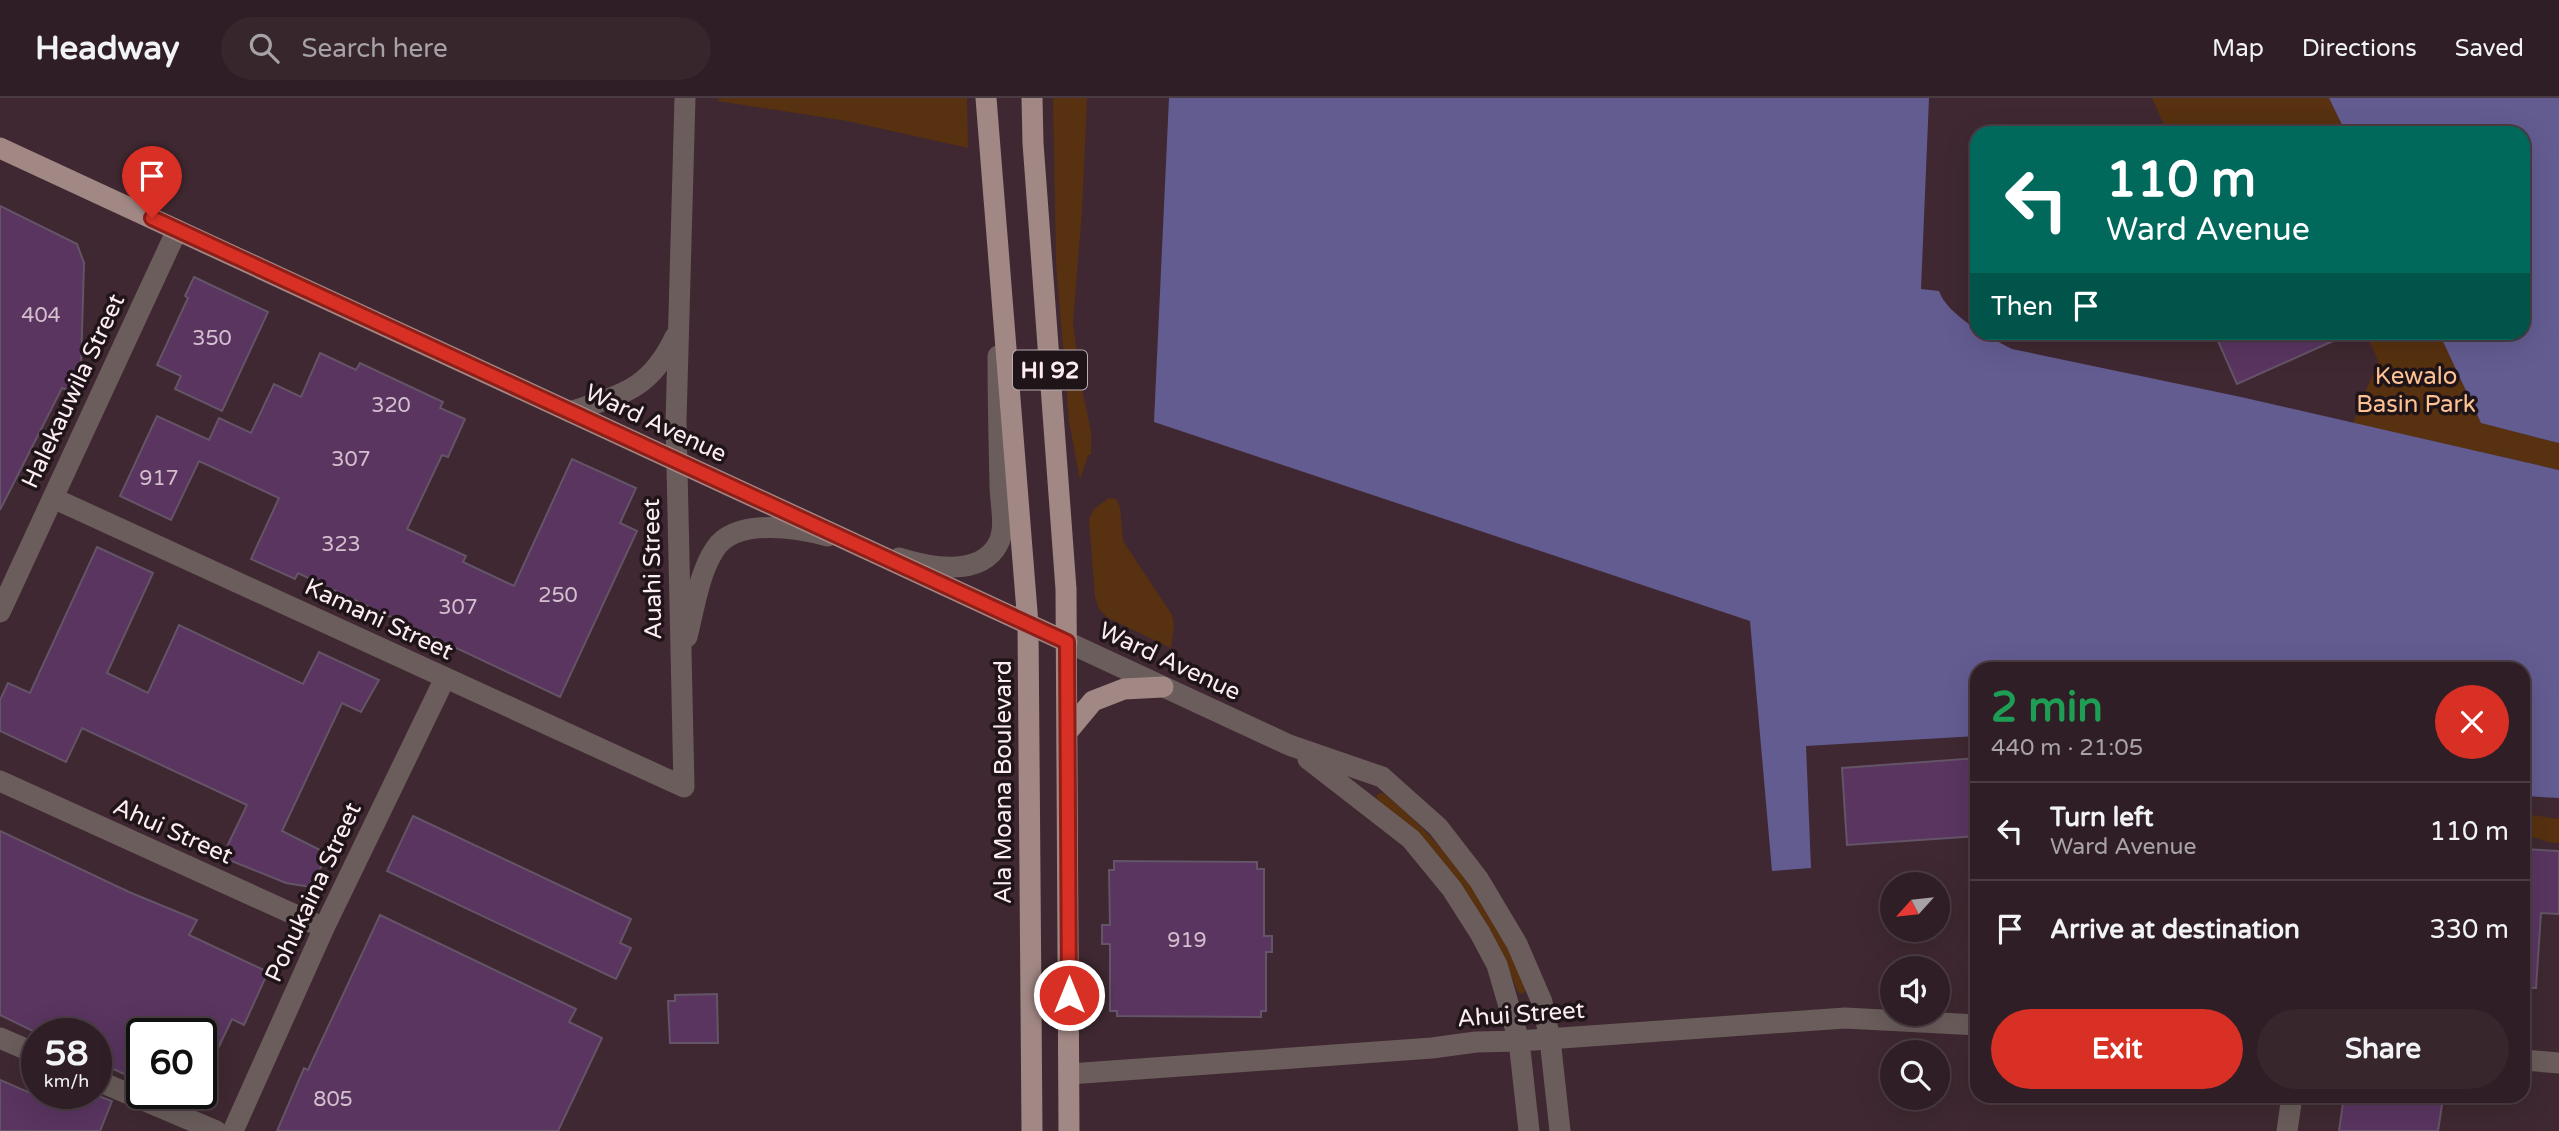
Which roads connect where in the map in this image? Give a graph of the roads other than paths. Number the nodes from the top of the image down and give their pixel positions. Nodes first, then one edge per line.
1 (685, 98) edge
2 (986, 98) edge
3 (1032, 98) edge
4 (0, 148) edge
5 (177, 230) junction
6 (1000, 275) junction
7 (678, 331) junction
8 (570, 412) junction
9 (676, 461) junction
10 (53, 498) junction
11 (861, 547) junction
12 (0, 612) edge
13 (1028, 624) junction
14 (1067, 642) junction
15 (680, 659) junction
16 (445, 678) junction
17 (1163, 687) junction
18 (1068, 731) junction
19 (1289, 745) junction
20 (0, 781) edge
21 (684, 787) joint
22 (324, 928) junction
23 (1970, 1025) edge
24 (0, 1038) edge
25 (1550, 1039) junction
26 (1519, 1041) junction
27 (21, 1047) edge
28 (2530, 1061) edge
29 (2559, 1063) edge
30 (1069, 1074) junction
31 (112, 1087) edge
32 (2291, 1103) edge
33 (216, 1131) edge
34 (233, 1131) edge
35 (1032, 1131) edge
36 (1069, 1131) edge
37 (1529, 1131) edge
38 (1560, 1131) edge
39 (2287, 1131) edge

1 - 7 street, Auahi Street
2 - 6 main road, Ala Moana Boulevard / HI 92
3 - 14 main road, HI 92
4 - 5 main road, Ward Avenue
5 - 8 main road, Ward Avenue
5 - 10 street, Halekauwila Street
6 - 11 street
6 - 13 main road, Ala Moana Boulevard / HI 92
7 - 8 street
7 - 9 street, Auahi Street
8 - 9 main road, Ward Avenue
9 - 11 main road, Ward Avenue
9 - 15 street, Auahi Street
10 - 12 street, Halekauwila Street
10 - 16 street, Kamani Street
11 - 13 main road, Ward Avenue
11 - 15 street
13 - 14 main road, Ward Avenue
13 - 35 main road, Ala Moana Boulevard / HI 92
14 - 17 street, Ward Avenue
14 - 18 main road, HI 92
15 - 21 street, Auahi Street
16 - 21 street, Kamani Street
16 - 22 street, Pohukaina Street
17 - 18 main road
17 - 19 street, Ward Avenue
18 - 30 main road, HI 92
19 - 25 street, Ward Avenue
19 - 26 street, Ward Avenue
20 - 22 street, Ahui Street
22 - 34 street, Pohukaina Street
23 - 25 street, Ahui Street
24 - 27 street
25 - 26 street, Ahui Street
25 - 38 street, Ward Avenue
26 - 30 street, Ahui Street
26 - 37 street, Ward Avenue
28 - 29 street
30 - 36 main road, HI 92
31 - 33 street
32 - 39 street

